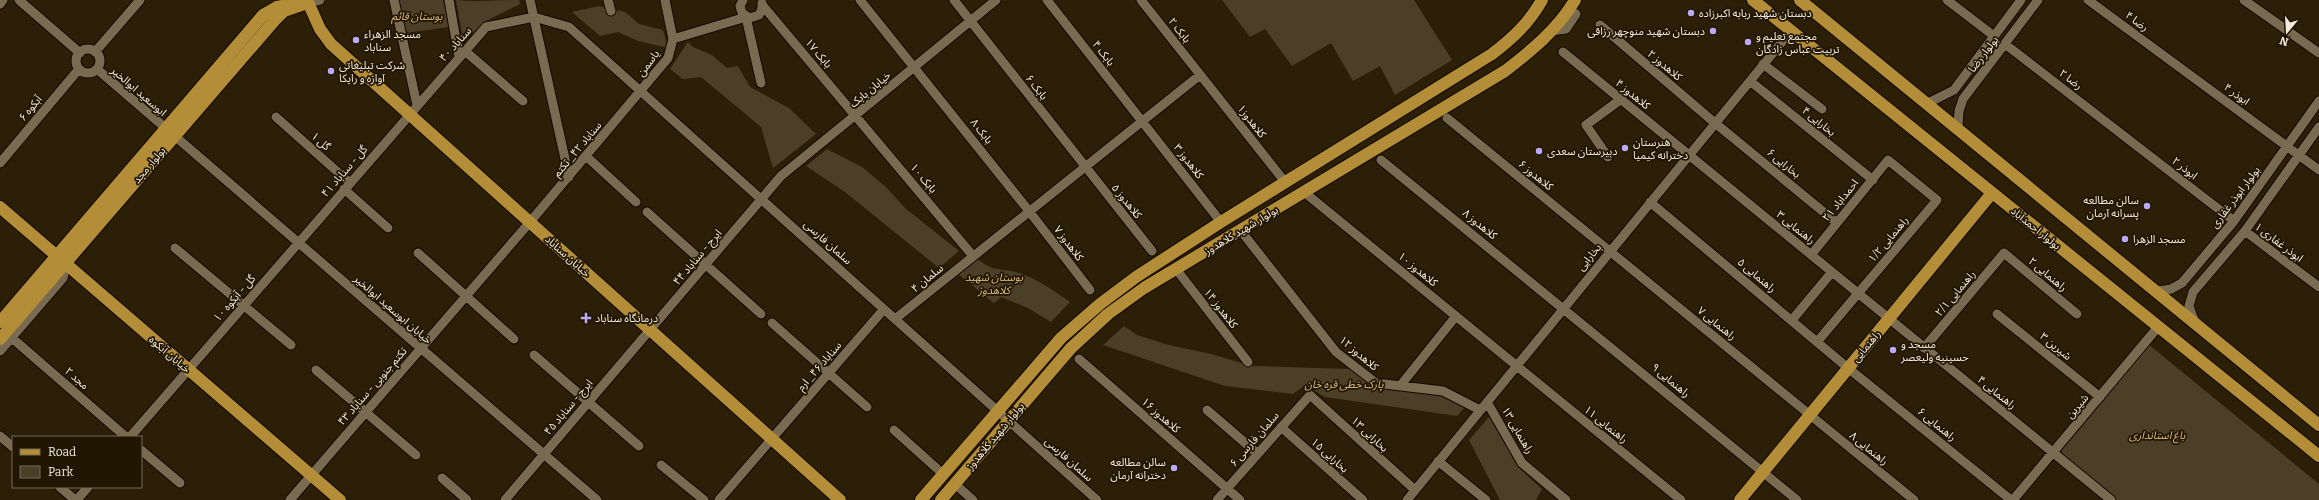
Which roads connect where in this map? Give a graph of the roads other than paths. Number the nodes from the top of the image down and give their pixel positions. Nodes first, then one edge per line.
1 (3, 0) edge
2 (18, 0) edge
3 (140, 0) edge
4 (264, 0) edge
5 (320, 0) edge
6 (394, 0) edge
7 (449, 0) edge
8 (530, 0) edge
9 (608, 0) edge
10 (665, 0) edge
11 (743, 0) edge
12 (860, 0) edge
13 (954, 0) edge
14 (996, 0) edge
15 (1047, 0) edge
16 (1141, 0) edge
17 (1542, 0) edge
18 (1753, 0) edge
19 (1800, 0) edge
20 (1947, 0) edge
21 (2021, 0) edge
22 (2038, 0) edge
23 (2088, 0) edge
24 (2244, 0) edge
25 (305, 1) edge
26 (761, 3) edge
27 (0, 4) edge
28 (1572, 5) edge
29 (611, 11) dead end
30 (262, 15) junction
31 (534, 17) junction
32 (746, 17) junction
33 (971, 21) junction
34 (1600, 25) dead end
35 (1791, 31) junction
36 (1994, 36) junction
37 (673, 39) junction
38 (2005, 44) junction
39 (95, 52) junction
40 (1563, 52) dead end
41 (2319, 53) edge
42 (80, 54) junction
43 (462, 54) junction
44 (2172, 62) joint
45 (1764, 64) junction
46 (915, 67) junction
47 (79, 69) junction
48 (97, 69) junction
49 (1200, 75) junction
50 (1750, 81) junction
51 (761, 83) dead end
52 (1954, 90) junction
53 (641, 92) junction
54 (1964, 99) junction
55 (1620, 100) junction
56 (523, 101) dead end
57 (2319, 101) edge
58 (1928, 103) junction
59 (413, 109) junction
60 (1822, 109) dead end
61 (856, 116) junction
62 (276, 118) dead end
63 (1447, 118) dead end
64 (1143, 120) junction
65 (1715, 123) junction
66 (1958, 127) junction
67 (2319, 127) edge
68 (169, 133) junction
69 (2122, 134) joint
70 (2288, 147) junction
71 (1688, 155) junction
72 (2299, 155) junction
73 (586, 156) junction
74 (1608, 157) dead end
75 (1381, 160) dead end
76 (0, 163) edge
77 (1084, 167) junction
78 (2319, 170) edge
79 (569, 177) junction
80 (1872, 180) junction
81 (1285, 182) junction
82 (347, 186) junction
83 (1304, 192) junction
84 (1992, 193) junction
85 (761, 199) junction
86 (1937, 200) joint
87 (636, 202) dead end
88 (1650, 202) junction
89 (0, 207) edge
90 (1029, 211) junction
91 (647, 212) dead end
92 (1217, 217) dead end
93 (2234, 221) junction
94 (530, 222) junction
95 (1838, 223) junction
96 (388, 228) dead end
97 (2245, 231) junction
98 (1245, 236) dead end
99 (298, 243) junction
100 (175, 248) dead end
101 (1610, 250) junction
102 (1152, 251) dead end
103 (418, 253) dead end
104 (2004, 253) joint
105 (1812, 255) junction
106 (973, 256) junction
107 (62, 261) junction
108 (706, 264) junction
109 (1176, 269) junction
110 (1832, 272) junction
111 (50, 274) junction
112 (2182, 283) junction
113 (2319, 287) edge
114 (1090, 290) dead end
115 (2158, 291) junction
116 (2193, 292) junction
117 (1858, 294) junction
118 (466, 296) junction
119 (244, 305) junction
120 (1564, 308) junction
121 (884, 309) junction
122 (761, 314) dead end
123 (1997, 314) dead end
124 (2077, 314) dead end
125 (1456, 316) junction
126 (895, 319) junction
127 (1888, 319) junction
128 (1792, 320) junction
129 (2194, 320) junction
130 (0, 322) edge
131 (772, 323) dead end
132 (2158, 327) junction
133 (650, 330) junction
134 (6, 339) edge
135 (514, 339) dead end
136 (1817, 342) junction
137 (292, 345) dead end
138 (1924, 348) junction
139 (421, 349) junction
140 (0, 351) edge
141 (534, 354) dead end
142 (1079, 359) dead end
143 (1248, 362) dead end
144 (1516, 366) junction
145 (1848, 368) junction
146 (188, 369) junction
147 (316, 370) dead end
148 (828, 373) junction
149 (1400, 386) junction
150 (1310, 395) joint
151 (2100, 397) junction
152 (589, 402) junction
153 (1487, 402) junction
154 (867, 407) dead end
155 (1207, 410) dead end
156 (1480, 410) junction
157 (998, 412) junction
158 (365, 413) junction
159 (1809, 414) junction
160 (1008, 420) junction
161 (2319, 425) edge
162 (1281, 427) junction
163 (894, 430) dead end
164 (0, 436) edge
165 (125, 436) edge
166 (131, 436) edge
167 (773, 439) junction
168 (12, 446) edge
169 (639, 446) dead end
170 (142, 451) edge
171 (2052, 452) junction
172 (544, 454) junction
173 (1258, 454) junction
174 (416, 455) dead end
175 (2319, 456) edge
176 (1438, 461) junction
177 (662, 464) dead end
178 (1762, 472) junction
179 (943, 474) junction
180 (311, 475) junction
181 (442, 478) dead end
182 (180, 483) dead end
183 (955, 484) junction
184 (61, 488) edge
185 (87, 488) edge
186 (1227, 488) junction
187 (1415, 490) junction
188 (76, 500) edge
189 (290, 500) edge
190 (340, 500) edge
191 (467, 500) edge
192 (505, 500) edge
193 (597, 500) edge
194 (704, 500) edge
195 (719, 500) edge
196 (840, 500) edge
197 (921, 500) edge
198 (941, 500) edge
199 (973, 500) edge
200 (1097, 500) edge
201 (1217, 500) edge
202 (1240, 500) edge
203 (1362, 500) edge
204 (1407, 500) edge
205 (1486, 500) edge
206 (1566, 500) edge
207 (1681, 500) edge
208 (1740, 500) edge
209 (1797, 500) edge
210 (1914, 500) edge
211 (2012, 500) edge
212 (2111, 500) edge

1 - 27 street
2 - 42 street
3 - 39 street
4 - 30 main road
5 - 25 street
6 - 59 street
7 - 43 street
8 - 31 street
9 - 29 street
10 - 37 street, یاسمن
11 - 32 street
12 - 46 street, بابک ۸
13 - 33 street, بابک ۶
14 - 33 street, خیابان بابک
15 - 64 street, بابک ۴
16 - 49 street, بابک ۲
17 - 81 main road, بولوار شهید کلاهدوز
18 - 35 main road, بولوار احمدآباد
19 - 58 main road
20 - 36 street
21 - 36 street, بولوار رضا
22 - 38 street, بولوار رضا
23 - 44 street, رضا ۴
24 - 41 street
25 - 30 main road
25 - 59 main road, خیابان سناباد
25 - 68 main road, بولوار مجد
26 - 32 street
26 - 61 street, بابک ۱۷
28 - 83 main road, بولوار شهید کلاهدوز
30 - 68 main road, بولوار مجد
31 - 43 street, سناباد ۴۰
31 - 53 street, سلمان فارسی
31 - 79 street
32 - 37 street
32 - 51 street
33 - 46 street, خیابان بابک
33 - 77 street, بابک ۶
34 - 65 street, کلاهدوز ۲
35 - 45 street, بخارایی
35 - 84 main road, بولوار احمدآباد
36 - 52 street, بولوار رضا
37 - 53 street, یاسمن
38 - 54 street, بولوار رضا
38 - 69 street, رضا ۲
39 - 42 street
39 - 48 street
40 - 55 street, کلاهدوز ۴
42 - 47 street
43 - 56 street
43 - 59 street, سناباد ۴۰
44 - 70 street, ابوذر ۴
45 - 50 street, بخارایی
45 - 60 street
46 - 61 street, خیابان بابک
46 - 90 street, بابک ۸
47 - 48 street
47 - 76 street, آبکوه ۶
48 - 68 street, ابوسعید ابوالخیر
49 - 64 street, سلمان ۴
49 - 81 street, کلاهدوز۱
50 - 65 street, بخارایی
50 - 80 street, بخارایی ۴
52 - 54 street
52 - 58 street, بولوار رضا
53 - 73 street, سناباد ۴۲_ تکتم
53 - 85 street, سلمان فارسی
54 - 66 street, بولوار رضا
55 - 71 street, کلاهدوز ۴
55 - 74 street
57 - 70 street, بولوار ابوذر غفاری
58 - 66 main road
59 - 82 street, گل - سناباد ۴۱
59 - 94 main road, خیابان سناباد
61 - 85 street, خیابان بابک
61 - 106 street, بابک ۱۰
62 - 82 street, گل ۱
63 - 101 street, کلاهدوز ۶
64 - 77 street, سلمان ۴
64 - 92 street, کلاهدوز ۳
65 - 71 street, بخارایی
65 - 95 street, بخارایی ۶
66 - 115 main road
67 - 72 street
68 - 99 street, خیابان ابوسعید ابوالخیر
68 - 107 main road, بولوار مجد
69 - 93 street, ابوذر ۲
70 - 72 street, ابوذر ۴
70 - 93 street, بولوار ابوذر غفاری
71 - 88 street, بخارایی
71 - 105 street, راهنمایی ۳
72 - 78 street, ابوذر ۴
72 - 97 street
73 - 79 street, سناباد ۴۲_ تکتم
73 - 87 street
75 - 120 street, کلاهدوز ۸
77 - 90 street, سلمان ۴
77 - 102 street, کلاهدوز ۵
79 - 94 street, سناباد ۴۲_ تکتم
80 - 86 street, احمداباد ۲۱
80 - 95 street, احمداباد ۲۱
81 - 157 main road, بولوار شهید کلاهدوز
82 - 96 street, گل ۱
82 - 99 street, گل - سناباد ۴۱
83 - 109 main road, بولوار شهید کلاهدوز
83 - 125 street, کلاهدوز ۱۰
84 - 127 main road, راهنمایی
84 - 132 main road, بولوار احمدآباد
85 - 108 street, ایرج - سناباد ۴۴
85 - 121 street, سلمان فارسی
86 - 117 street, راهنمایی ۱/۲
88 - 101 street, بخارایی
88 - 128 street, راهنمایی ۵
89 - 107 main road, خیابان آبکوه
90 - 106 street, سلمان ۴
90 - 114 street, کلاهدوز ۷
91 - 108 street
93 - 112 street, بولوار ابوذر غفاری
94 - 118 street, تکتم جنوبی - سناباد ۴۳
94 - 133 main road, خیابان سناباد
95 - 105 street, احمداباد ۲۱
97 - 113 street, ابوذر غفاری ۱
97 - 116 street
98 - 149 street, کلاهدوز ۱۲
99 - 119 street, گل - آبکوه ۱۰
99 - 139 street, خیابان ابوسعید ابوالخیر
100 - 119 street
101 - 120 street, بخارایی
101 - 159 street, راهنمایی ۷
103 - 118 street
104 - 124 street, راهنمایی ۲
104 - 138 street, راهنمایی ۲/۱
105 - 110 street, راهنمایی ۳
106 - 126 street, سلمان ۴
107 - 111 main road, بولوار مجد
107 - 134 street
107 - 146 main road, خیابان آبکوه
108 - 122 street
108 - 133 street, ایرج - سناباد ۴۴
109 - 143 street, کلاهدوز ۱۴
109 - 160 main road, بولوار شهید کلاهدوز
110 - 117 street, راهنمایی ۳
110 - 128 street
111 - 130 main road, بولوار مجد
111 - 134 main road, بولوار مجد
112 - 115 street, بولوار ابوذر غفاری
112 - 116 street
115 - 129 main road
116 - 129 street
117 - 127 street, راهنمایی ۳
117 - 136 street, راهنمایی ۱/۲
118 - 135 street
118 - 139 street, تکتم جنوبی - سناباد ۴۳
119 - 137 street
119 - 146 street, گل - آبکوه ۱۰
120 - 144 street, بخارایی
120 - 178 street, راهنمایی ۹
121 - 126 street, سلمان فارسی
121 - 148 street, سناباد ۴۶_ ارم
123 - 151 street, شیرین ۳
125 - 144 street, کلاهدوز ۱۰
125 - 149 street
126 - 157 street, سلمان فارسی
127 - 138 street, راهنمایی ۴
127 - 145 main road, راهنمایی
128 - 136 street, راهنمایی ۵
129 - 161 main road
131 - 148 street
132 - 151 street, شیرین
132 - 175 main road, بولوار احمدآباد
133 - 152 street, ایرج - سناباد ۴۵
133 - 167 main road, خیابان سناباد
134 - 140 street
134 - 165 street, مجد ۲
136 - 145 street, راهنمایی ۵
138 - 171 street, راهنمایی ۴
139 - 158 street, تکتم جنوبی - سناباد ۴۳
139 - 172 street, خیابان ابوسعید ابوالخیر
141 - 152 street
142 - 186 street, کلاهدوز ۱۶
144 - 153 street, بخارایی
144 - 207 street, راهنمایی ۱۱
145 - 159 main road, راهنمایی
145 - 211 street, راهنمایی ۶
146 - 166 street, گل - آبکوه ۱۰
146 - 180 main road, خیابان آبکوه
147 - 158 street
148 - 154 street
148 - 167 street, سناباد ۴۶_ ارم
149 - 156 street, کلاهدوز ۱۲
150 - 162 street, سلمان فارسی ۶
150 - 187 street, بخارایی ۱۳
151 - 171 street, شیرین
152 - 169 street
152 - 172 street, ایرج - سناباد ۴۵
153 - 156 street, بخارایی
153 - 206 street, راهنمایی ۱۳
155 - 173 street
156 - 176 street, بخارایی
157 - 160 street, سلمان فارسی
157 - 179 main road, بولوار شهید کلاهدوز
158 - 174 street
158 - 180 street, تکتم جنوبی - سناباد ۴۳
159 - 178 main road, راهنمایی
159 - 210 street, راهنمایی ۸
160 - 183 main road, بولوار شهید کلاهدوز
160 - 200 street, سلمان فارسی
162 - 173 street, سلمان فارسی ۶
162 - 203 street, بخارایی ۱۵
163 - 179 street
164 - 168 street
167 - 195 street, سناباد ۴۶_ ارم
167 - 196 main road, خیابان سناباد
170 - 182 street
171 - 211 street, شیرین
171 - 212 street, راهنمایی ۴
172 - 192 street, ایرج - سناباد ۴۵
172 - 193 street, خیابان ابوسعید ابوالخیر
173 - 186 street, سلمان فارسی ۶
176 - 187 street, بخارایی
176 - 205 street
177 - 194 street
178 - 208 main road, راهنمایی
178 - 209 street, راهنمایی ۹
179 - 197 main road, بولوار شهید کلاهدوز
180 - 189 street, تکتم جنوبی - سناباد ۴۳
180 - 190 main road, خیابان آبکوه
181 - 191 street
183 - 198 main road, بولوار شهید کلاهدوز
183 - 199 street
184 - 188 street
185 - 188 street
186 - 201 street, سلمان فارسی ۶
186 - 202 street, کلاهدوز ۱۶
187 - 204 street, بخارایی

